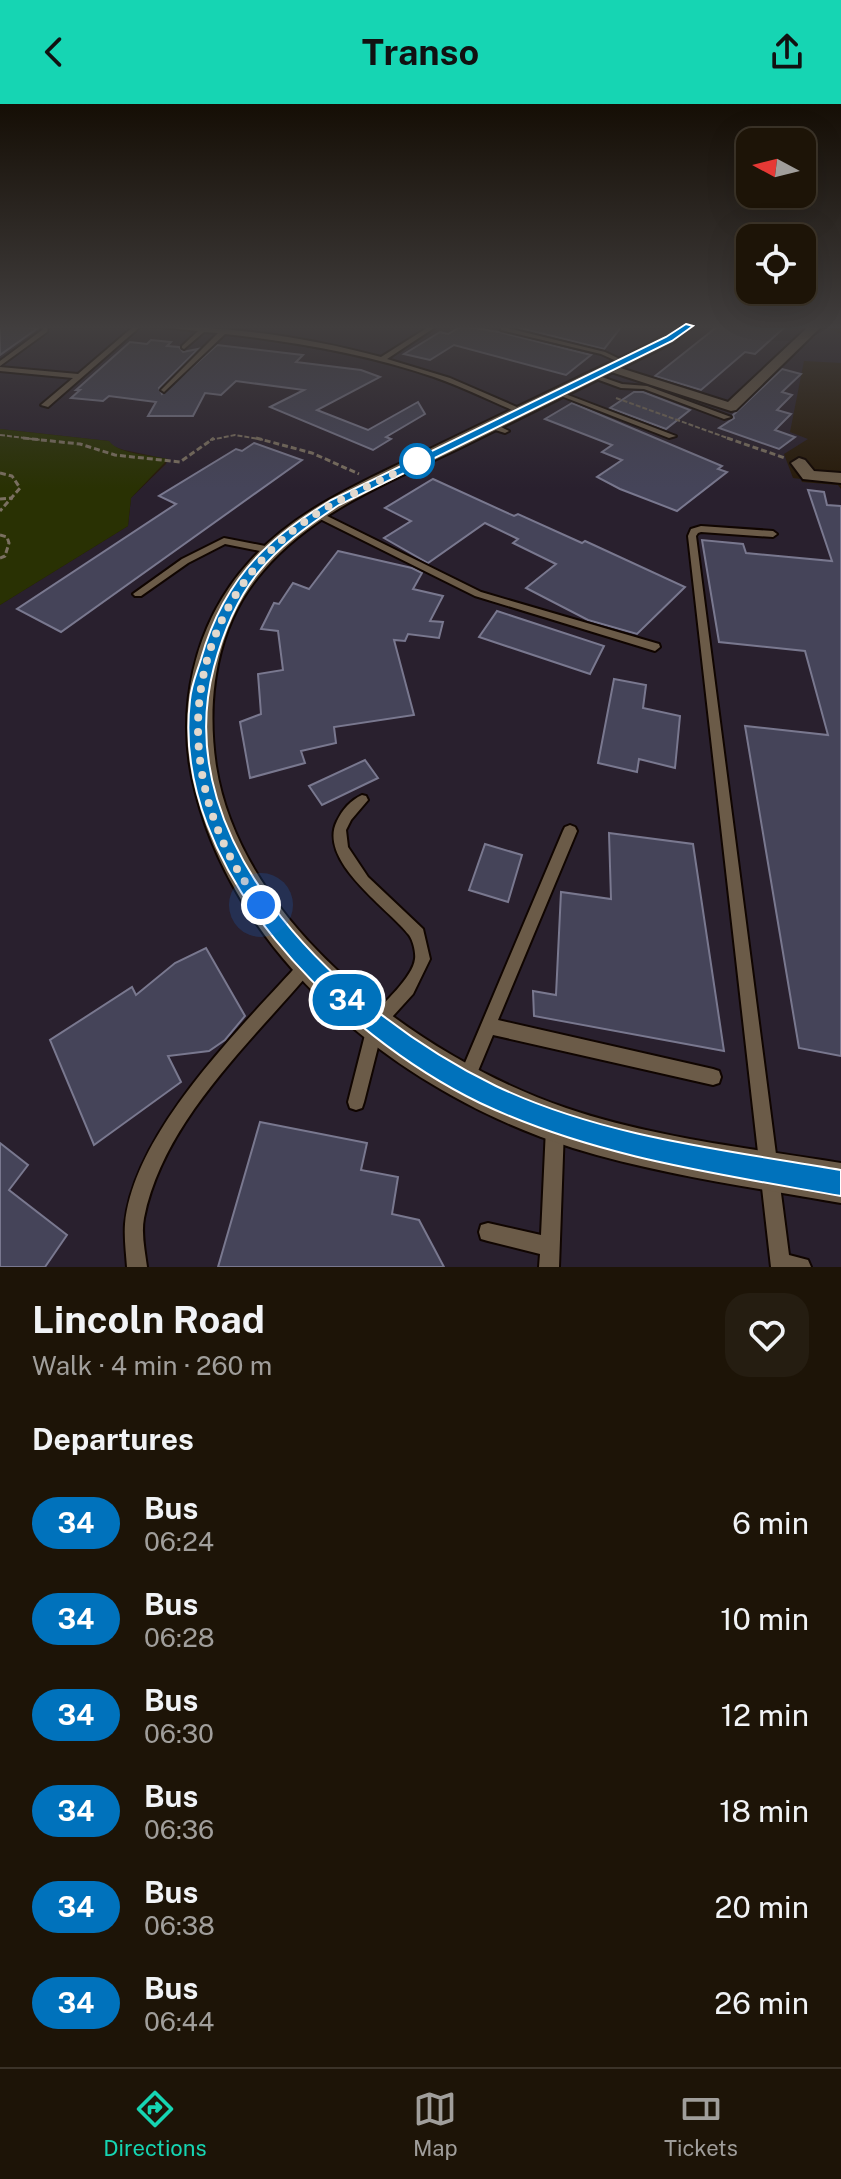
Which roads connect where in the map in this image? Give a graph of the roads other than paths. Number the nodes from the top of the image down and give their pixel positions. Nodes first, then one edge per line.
1 (74, 380) edge
2 (174, 380) edge
3 (445, 380) edge
4 (586, 380) edge
5 (596, 380) edge
6 (603, 380) edge
7 (607, 380) edge
8 (759, 380) edge
9 (164, 390) dead end
10 (45, 405) dead end
11 (727, 417) dead end
12 (509, 422) junction
13 (672, 436) dead end
14 (799, 463) road end
15 (841, 478) edge
16 (317, 514) junction
17 (773, 534) dead end
18 (270, 550) junction
19 (138, 594) dead end
20 (655, 647) dead end
21 (362, 800) dead end
22 (570, 831) dead end
23 (309, 963) junction
24 (376, 1023) junction
25 (488, 1026) junction
26 (713, 1077) dead end
27 (466, 1081) junction
28 (356, 1102) dead end
29 (555, 1123) junction
30 (769, 1170) junction
31 (841, 1183) edge
32 (488, 1232) dead end
33 (550, 1247) junction
34 (781, 1265) edge
35 (137, 1267) edge
36 (549, 1267) edge
37 (801, 1267) edge

1 - 10 lane
2 - 9 lane
3 - 12 lane
4 - 12 street
5 - 13 lane
6 - 11 lane
7 - 8 street
12 - 16 street
14 - 15 street
16 - 18 street
16 - 20 lane
17 - 30 lane
18 - 19 lane
18 - 23 street
21 - 24 lane
22 - 25 lane
23 - 24 street
23 - 35 lane
24 - 27 street
24 - 28 lane
25 - 26 lane
25 - 27 lane
27 - 29 street
29 - 30 street
29 - 33 lane
30 - 31 street
30 - 34 lane
32 - 33 lane
33 - 36 lane
34 - 37 lane

